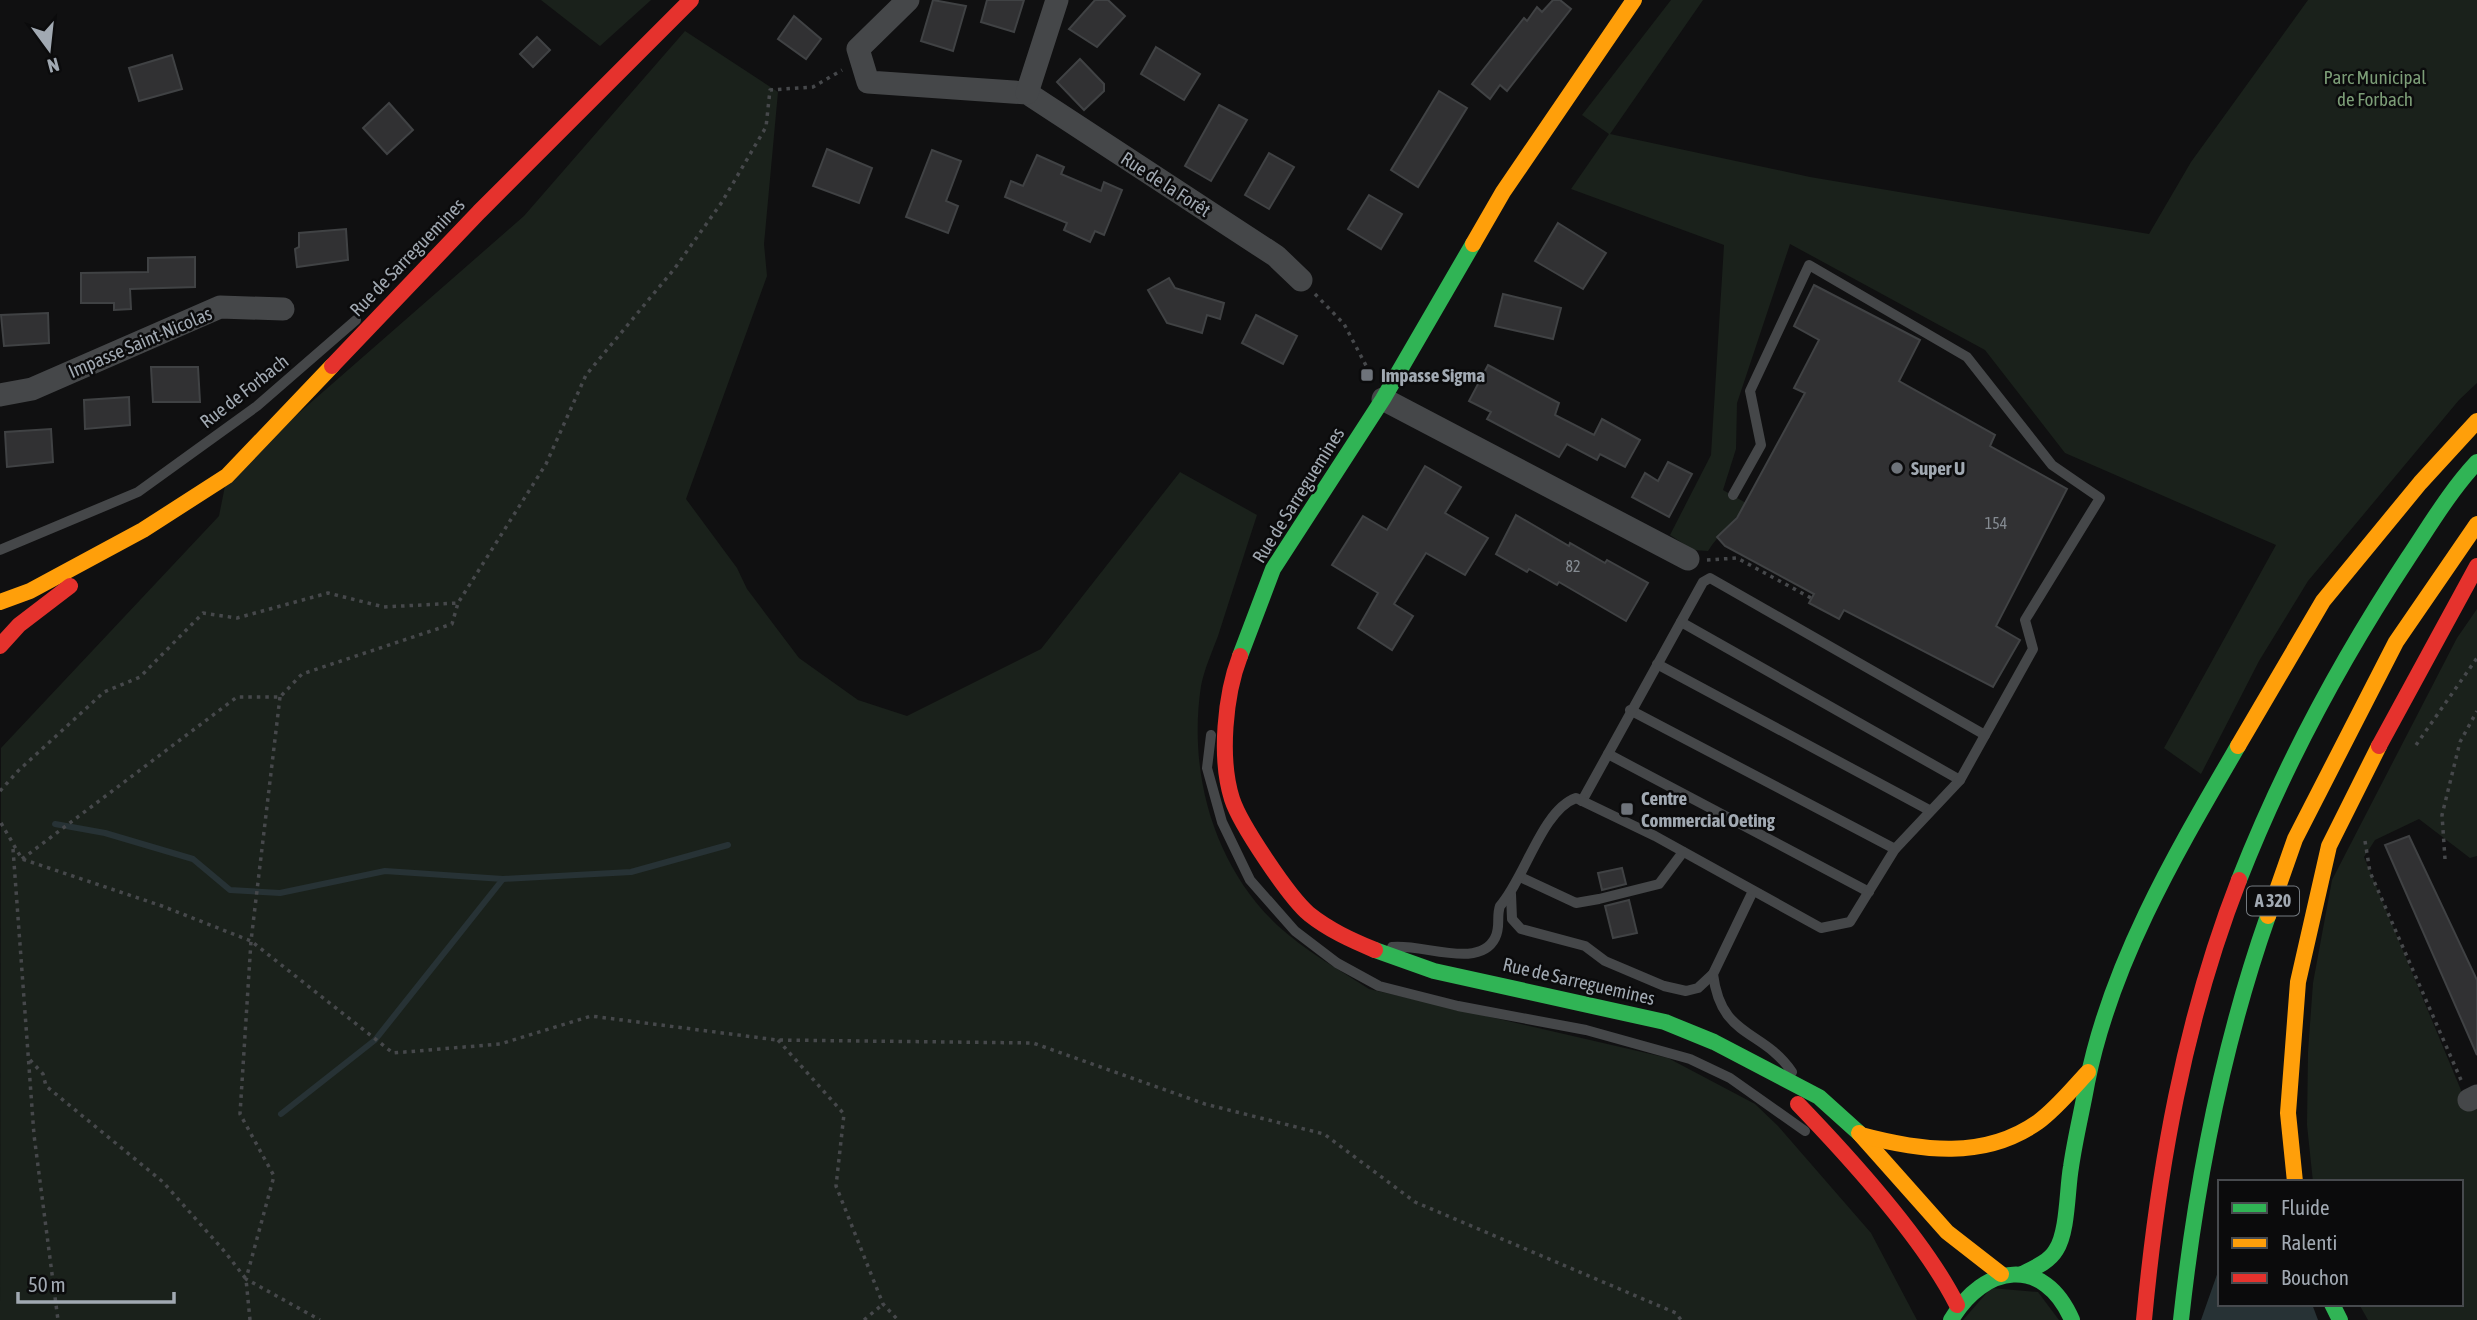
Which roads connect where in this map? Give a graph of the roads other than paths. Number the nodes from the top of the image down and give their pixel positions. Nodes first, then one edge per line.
1 (691, 0) edge
2 (908, 0) edge
3 (1057, 0) edge
4 (1634, 0) edge
5 (1027, 93) junction
6 (479, 212) junction
7 (1301, 280) road end
8 (282, 309) dead end
9 (0, 395) edge
10 (1383, 400) junction
11 (2477, 421) edge
12 (2477, 462) edge
13 (1733, 495) dead end
14 (2477, 524) edge
15 (143, 530) junction
16 (0, 550) edge
17 (1688, 559) road end
18 (2477, 566) edge
19 (0, 602) edge
20 (1681, 622) junction
21 (0, 646) edge
22 (1237, 664) junction
23 (1657, 664) junction
24 (1630, 710) junction
25 (1985, 735) junction
26 (1608, 754) junction
27 (1959, 780) junction
28 (1582, 801) junction
29 (1929, 810) junction
30 (1895, 849) junction
31 (1683, 852) junction
32 (1520, 877) junction
33 (1753, 891) junction
34 (1869, 892) junction
35 (1511, 894) junction
36 (1372, 949) junction
37 (1713, 974) junction
38 (1762, 1067) junction
39 (2088, 1072) junction
40 (1803, 1089) junction
41 (1861, 1135) junction
42 (2295, 1180) edge
43 (1868, 1184) junction
44 (2022, 1274) junction
45 (2001, 1275) junction
46 (1954, 1313) edge
47 (2072, 1320) edge
48 (2144, 1320) edge
49 (2181, 1320) edge

1 - 6 main road, Rue de Sarreguemines
2 - 5 street, Rue de la Forêt
3 - 5 street
4 - 10 main road, Rue de Sarreguemines
5 - 7 street, Rue de la Forêt
6 - 15 main road, Rue de Sarreguemines
6 - 16 lane, Rue de Forbach
8 - 9 street, Impasse Saint-Nicolas
10 - 17 street
10 - 22 main road, Rue de Sarreguemines
11 - 39 main road
12 - 48 main road, A 320
13 - 25 lane
14 - 49 main road, A 320
15 - 19 main road, Rue de Sarreguemines
15 - 21 main road, Rue de Sarreguemines
18 - 42 main road
20 - 23 lane
20 - 25 lane
20 - 27 lane
22 - 36 main road, Rue de Sarreguemines
22 - 43 lane
23 - 24 lane
23 - 29 lane
24 - 26 lane
24 - 30 lane
25 - 27 lane
26 - 28 lane
26 - 34 lane
27 - 29 lane
28 - 31 lane
28 - 32 lane
29 - 30 lane
30 - 34 lane
31 - 32 lane
31 - 33 lane
32 - 35 lane
33 - 34 lane
33 - 37 lane
35 - 36 lane
35 - 37 lane
36 - 38 main road, Rue de Sarreguemines
37 - 40 lane
38 - 40 main road, Rue de Sarreguemines
38 - 43 main road, Rue de Sarreguemines
39 - 41 main road
39 - 44 main road
40 - 41 main road, Rue de Sarreguemines
41 - 45 main road, Rue de Sarreguemines
43 - 46 main road, Rue de Sarreguemines
44 - 45 main road
44 - 47 main road
45 - 46 main road

